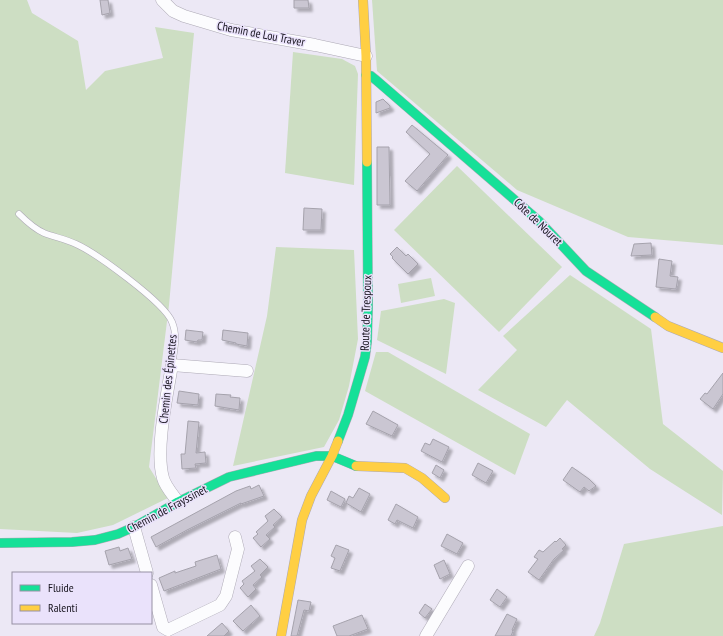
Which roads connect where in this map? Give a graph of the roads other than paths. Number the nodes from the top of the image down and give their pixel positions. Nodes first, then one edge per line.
1 (364, 0) edge
2 (164, 1) edge
3 (366, 56) junction
4 (366, 75) junction
5 (19, 214) dead end
6 (723, 348) edge
7 (172, 365) junction
8 (247, 372) dead end
9 (332, 456) junction
10 (445, 498) dead end
11 (178, 502) junction
12 (134, 528) junction
13 (236, 537) dead end
14 (0, 543) edge
15 (468, 566) dead end
16 (147, 572) edge
17 (152, 588) edge
18 (281, 636) edge
19 (426, 636) edge

1 - 3 street, Route de Trespoux
2 - 3 street, Chemin de Lou Traver
3 - 4 street, Route de Trespoux
4 - 6 street, Côte de Nouret
4 - 9 street, Route de Trespoux
5 - 7 lane, Chemin des Épinettes
7 - 8 street
7 - 11 street, Chemin des Épinettes
9 - 10 street
9 - 11 street, Chemin de Frayssinet
9 - 18 street, Route de Trespoux
11 - 12 street, Chemin de Frayssinet
12 - 14 street, Chemin de Frayssinet
12 - 16 street
13 - 17 street
15 - 19 street

